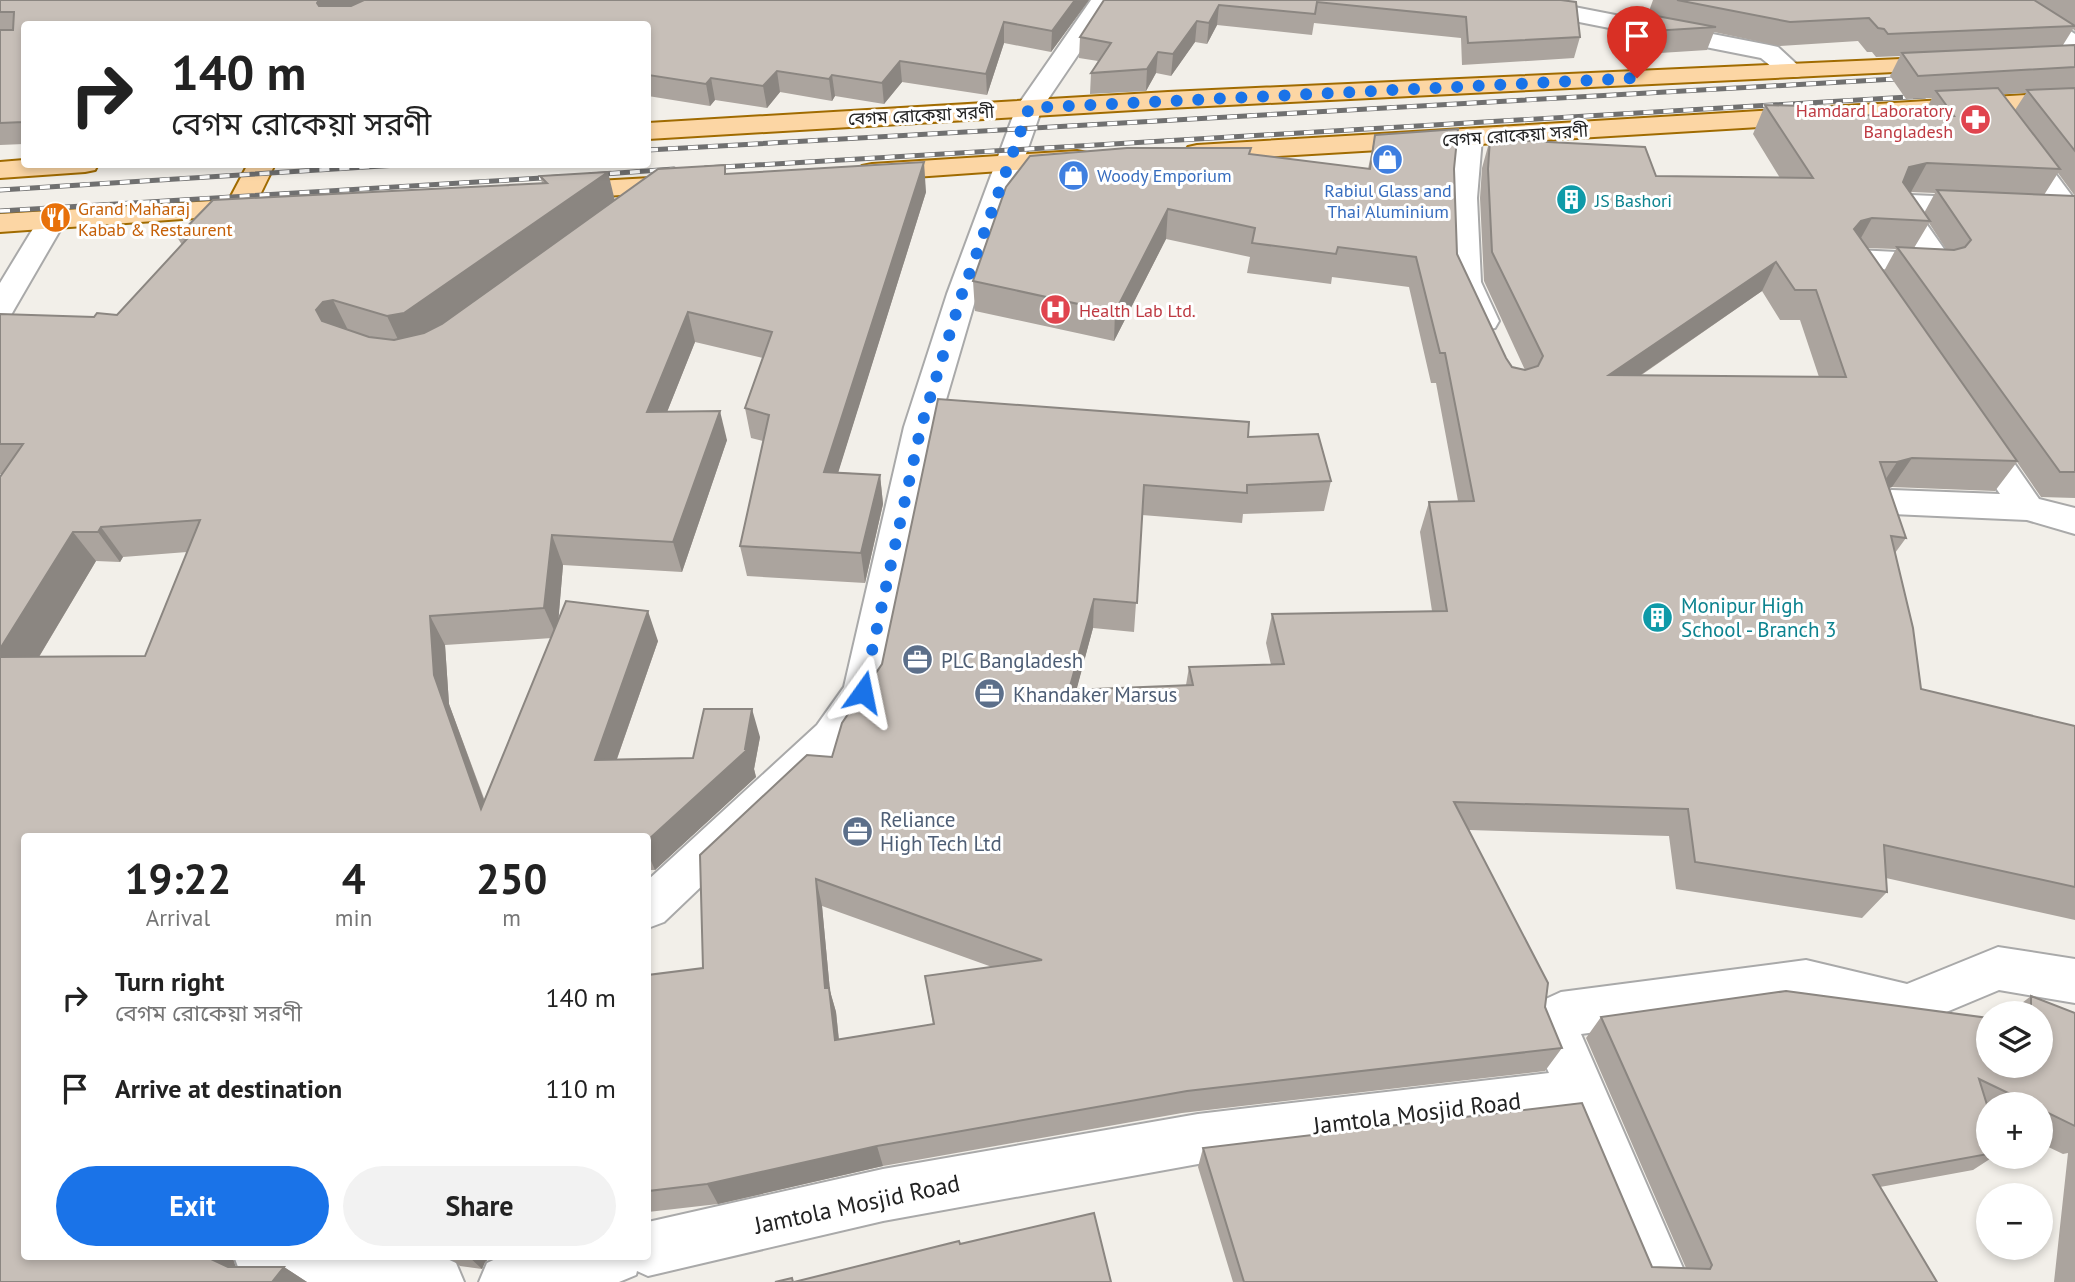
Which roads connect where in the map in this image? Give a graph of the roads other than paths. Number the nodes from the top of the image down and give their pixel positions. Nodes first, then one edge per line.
1 (1103, 0) edge
2 (1472, 0) edge
3 (2006, 0) edge
4 (1528, 3) edge
5 (2075, 44) edge
6 (2075, 58) edge
7 (2048, 59) edge
8 (1967, 63) edge
9 (1792, 71) junction
10 (2075, 100) edge
11 (1990, 105) junction
12 (1029, 108) junction
13 (651, 131) edge
14 (1469, 138) junction
15 (1177, 154) edge
16 (1107, 158) edge
17 (1010, 163) junction
18 (28, 168) edge
19 (260, 168) edge
20 (0, 170) edge
21 (848, 174) edge
22 (713, 183) edge
23 (659, 186) junction
24 (537, 192) edge
25 (279, 206) edge
26 (239, 208) junction
27 (2071, 215) edge
28 (615, 218) edge
29 (52, 220) junction
30 (0, 223) edge
31 (0, 308) edge
32 (1894, 316) edge
33 (1493, 340) edge
34 (1960, 411) edge
35 (1892, 502) edge
36 (2027, 508) junction
37 (2075, 521) edge
38 (651, 905) edge
39 (2075, 981) edge
40 (1582, 1093) junction
41 (651, 1249) edge
42 (287, 1260) edge
43 (598, 1260) edge
44 (537, 1273) edge
45 (437, 1282) edge
46 (1662, 1282) edge

1 - 12 street
2 - 4 street
3 - 5 street
4 - 9 street
6 - 7 main road
8 - 9 main road, বেগম রোকেয়া সরণী
9 - 12 main road, বেগম রোকেয়া সরণী
10 - 11 main road, বেগম রোকেয়া সরণী
11 - 14 main road, বেগম রোকেয়া সরণী
11 - 27 street
12 - 13 main road, বেগম রোকেয়া সরণী
12 - 17 street
14 - 15 main road, বেগম রোকেয়া সরণী
14 - 33 street
16 - 17 main road
17 - 21 main road
17 - 38 street
18 - 20 main road
19 - 26 main road
22 - 23 main road
23 - 24 main road
23 - 28 street
25 - 26 main road
26 - 29 main road
27 - 32 street
29 - 30 main road
29 - 31 street
34 - 36 street
35 - 36 street
36 - 37 street
39 - 40 street
40 - 41 street, Jamtola Mosjid Road
40 - 46 street
42 - 45 street
43 - 44 street

